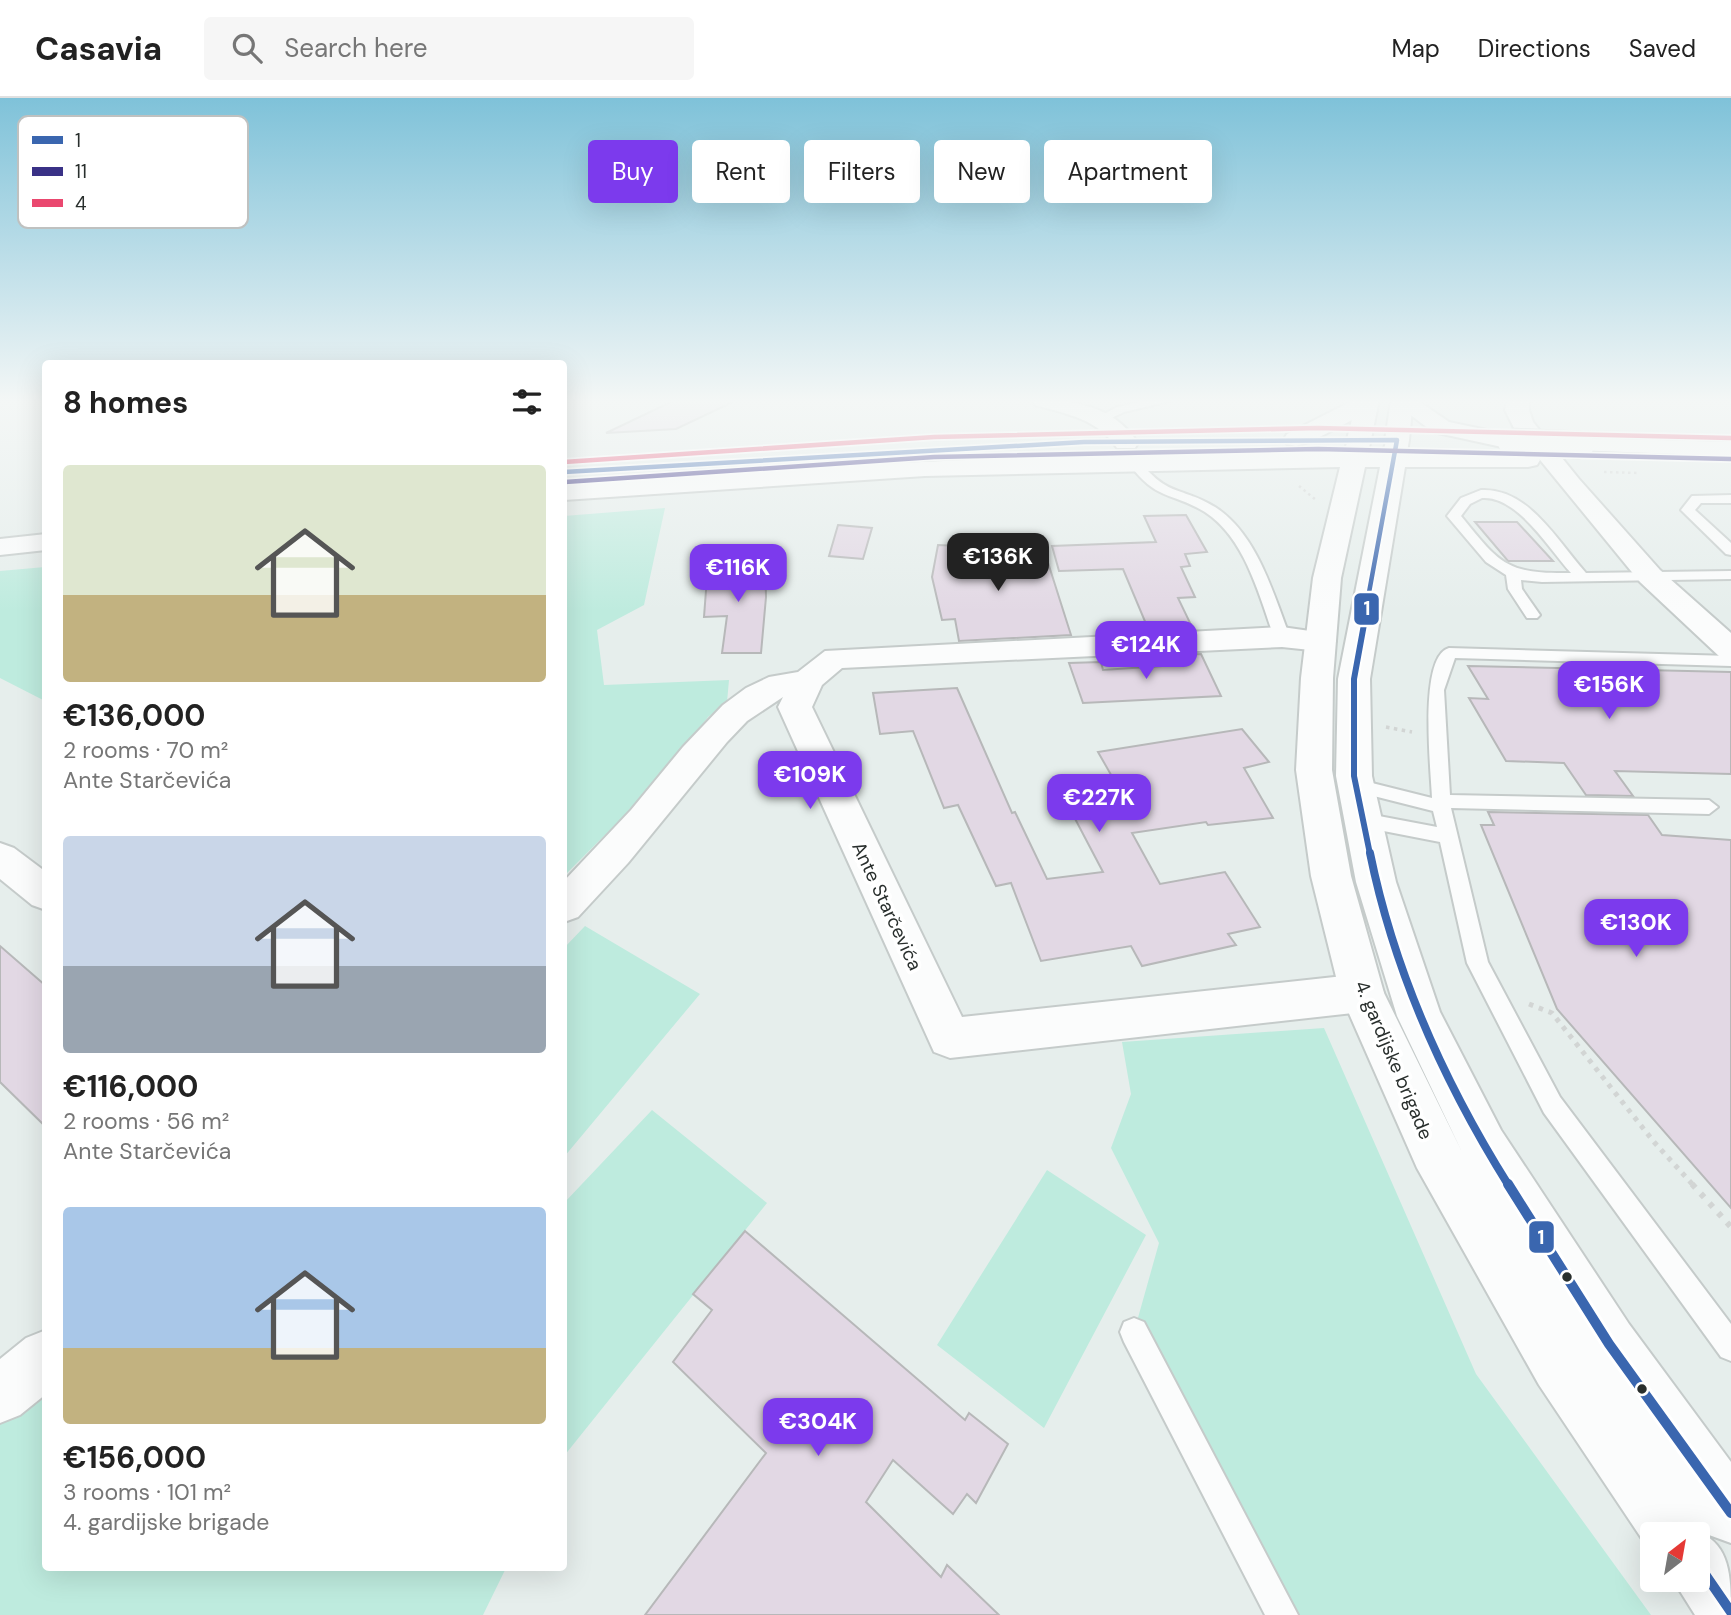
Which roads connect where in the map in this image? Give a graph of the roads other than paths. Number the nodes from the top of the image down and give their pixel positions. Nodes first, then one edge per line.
1 (868, 471) edge
2 (1144, 471) edge
3 (1278, 471) edge
4 (1351, 471) edge
5 (1391, 471) edge
6 (1447, 471) edge
7 (1562, 471) edge
8 (567, 492) edge
9 (1731, 499) edge
10 (1340, 515) junction
11 (42, 522) edge
12 (0, 526) edge
13 (1380, 533) junction
14 (42, 542) edge
15 (0, 547) edge
16 (1731, 551) edge
17 (1731, 575) edge
18 (1513, 576) junction
19 (1650, 576) junction
20 (1582, 577) junction
21 (1532, 615) dead end
22 (1301, 639) junction
23 (1731, 650) edge
24 (1731, 661) edge
25 (806, 681) junction
26 (1359, 803) junction
27 (1441, 804) junction
28 (1709, 807) dead end
29 (1450, 837) junction
30 (0, 858) edge
31 (42, 891) edge
32 (567, 903) edge
33 (1362, 993) junction
34 (1133, 1332) dead end
35 (1731, 1347) edge
36 (42, 1360) edge
37 (0, 1395) edge
38 (1731, 1513) edge
39 (1667, 1522) edge
40 (1710, 1581) edge
41 (1731, 1612) edge
42 (1282, 1615) edge

1 - 8 main road
2 - 22 lane
3 - 10 main road
4 - 10 main road, 4. gardijske brigade
5 - 13 main road, 4. gardijske brigade
6 - 13 main road
7 - 19 main road
9 - 16 lane
10 - 22 main road, 4. gardijske brigade
11 - 12 main road
13 - 26 main road, 4. gardijske brigade
14 - 15 main road
17 - 19 lane
18 - 20 lane
18 - 20 lane
18 - 21 lane
19 - 20 lane
19 - 23 main road
22 - 25 main road
22 - 33 main road, 4. gardijske brigade
24 - 27 lane
25 - 32 main road
25 - 33 main road, Ante Starčevića
26 - 27 lane
26 - 29 lane
26 - 38 main road, 4. gardijske brigade
27 - 28 lane
27 - 29 lane
29 - 35 lane
30 - 31 main road
33 - 39 main road, 4. gardijske brigade
34 - 42 lane
36 - 37 main road
40 - 41 main road

